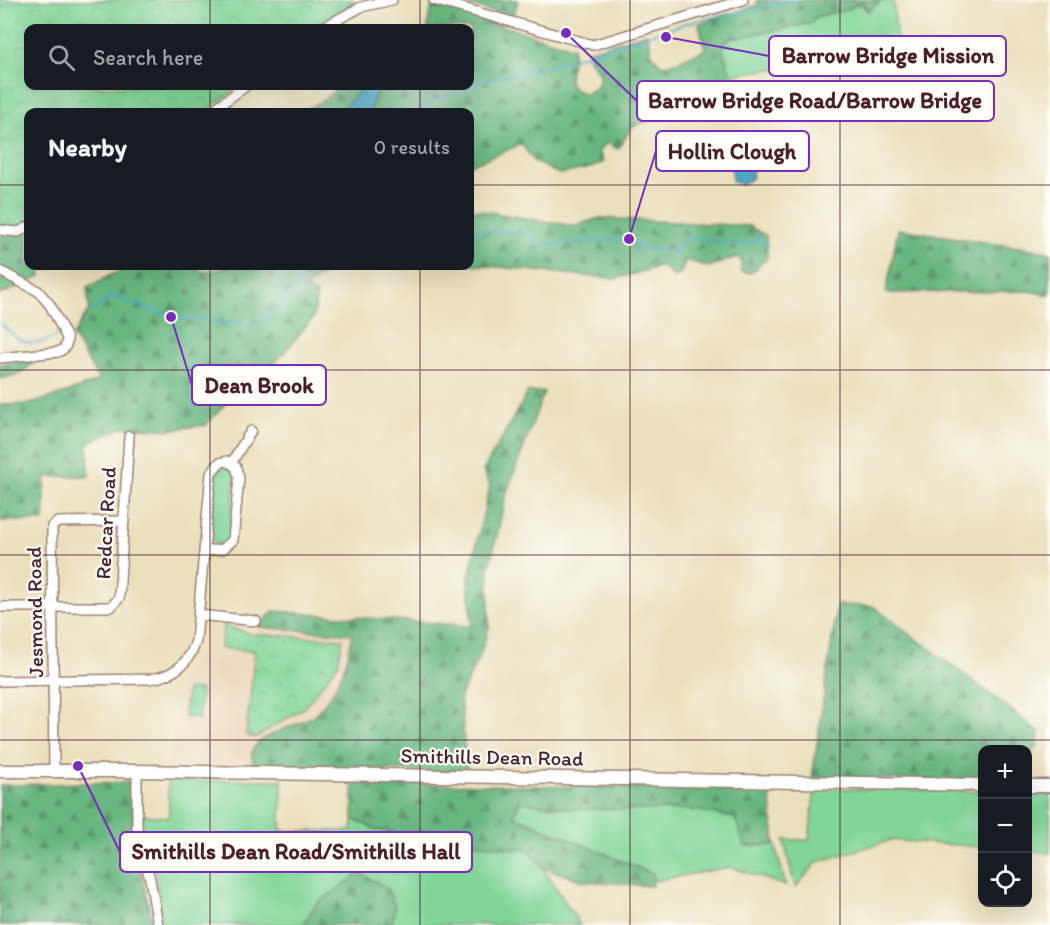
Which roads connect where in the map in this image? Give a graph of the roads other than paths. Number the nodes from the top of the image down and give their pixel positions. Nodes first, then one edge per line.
1 (392, 0) edge
2 (434, 0) edge
3 (743, 0) edge
4 (362, 3) edge
5 (328, 24) edge
6 (240, 90) edge
7 (216, 108) edge
8 (24, 229) edge
9 (0, 230) edge
10 (0, 270) edge
11 (0, 358) edge
12 (251, 431) dead end
13 (129, 436) dead end
14 (232, 462) junction
15 (123, 521) junction
16 (206, 551) junction
17 (0, 607) edge
18 (52, 608) junction
19 (199, 615) junction
20 (256, 621) dead end
21 (0, 681) edge
22 (54, 681) junction
23 (0, 771) edge
24 (54, 771) junction
25 (137, 771) junction
26 (978, 785) edge
27 (1032, 786) edge
28 (1050, 786) edge
29 (158, 925) edge

1 - 4 street
2 - 3 street
4 - 5 street
6 - 7 street
8 - 9 street
10 - 11 street
12 - 14 street
13 - 15 street, Redcar Road
14 - 16 street
14 - 16 street
15 - 18 street, Redcar Road
15 - 18 street, Jesmond Road
16 - 19 street
17 - 18 street, Redcar Road
18 - 22 street, Jesmond Road
19 - 20 street
19 - 22 street
21 - 22 street
22 - 24 street, Jesmond Road
23 - 24 street, Smithills Dean Road
24 - 25 street, Smithills Dean Road
25 - 26 street, Smithills Dean Road
25 - 29 street
27 - 28 street

